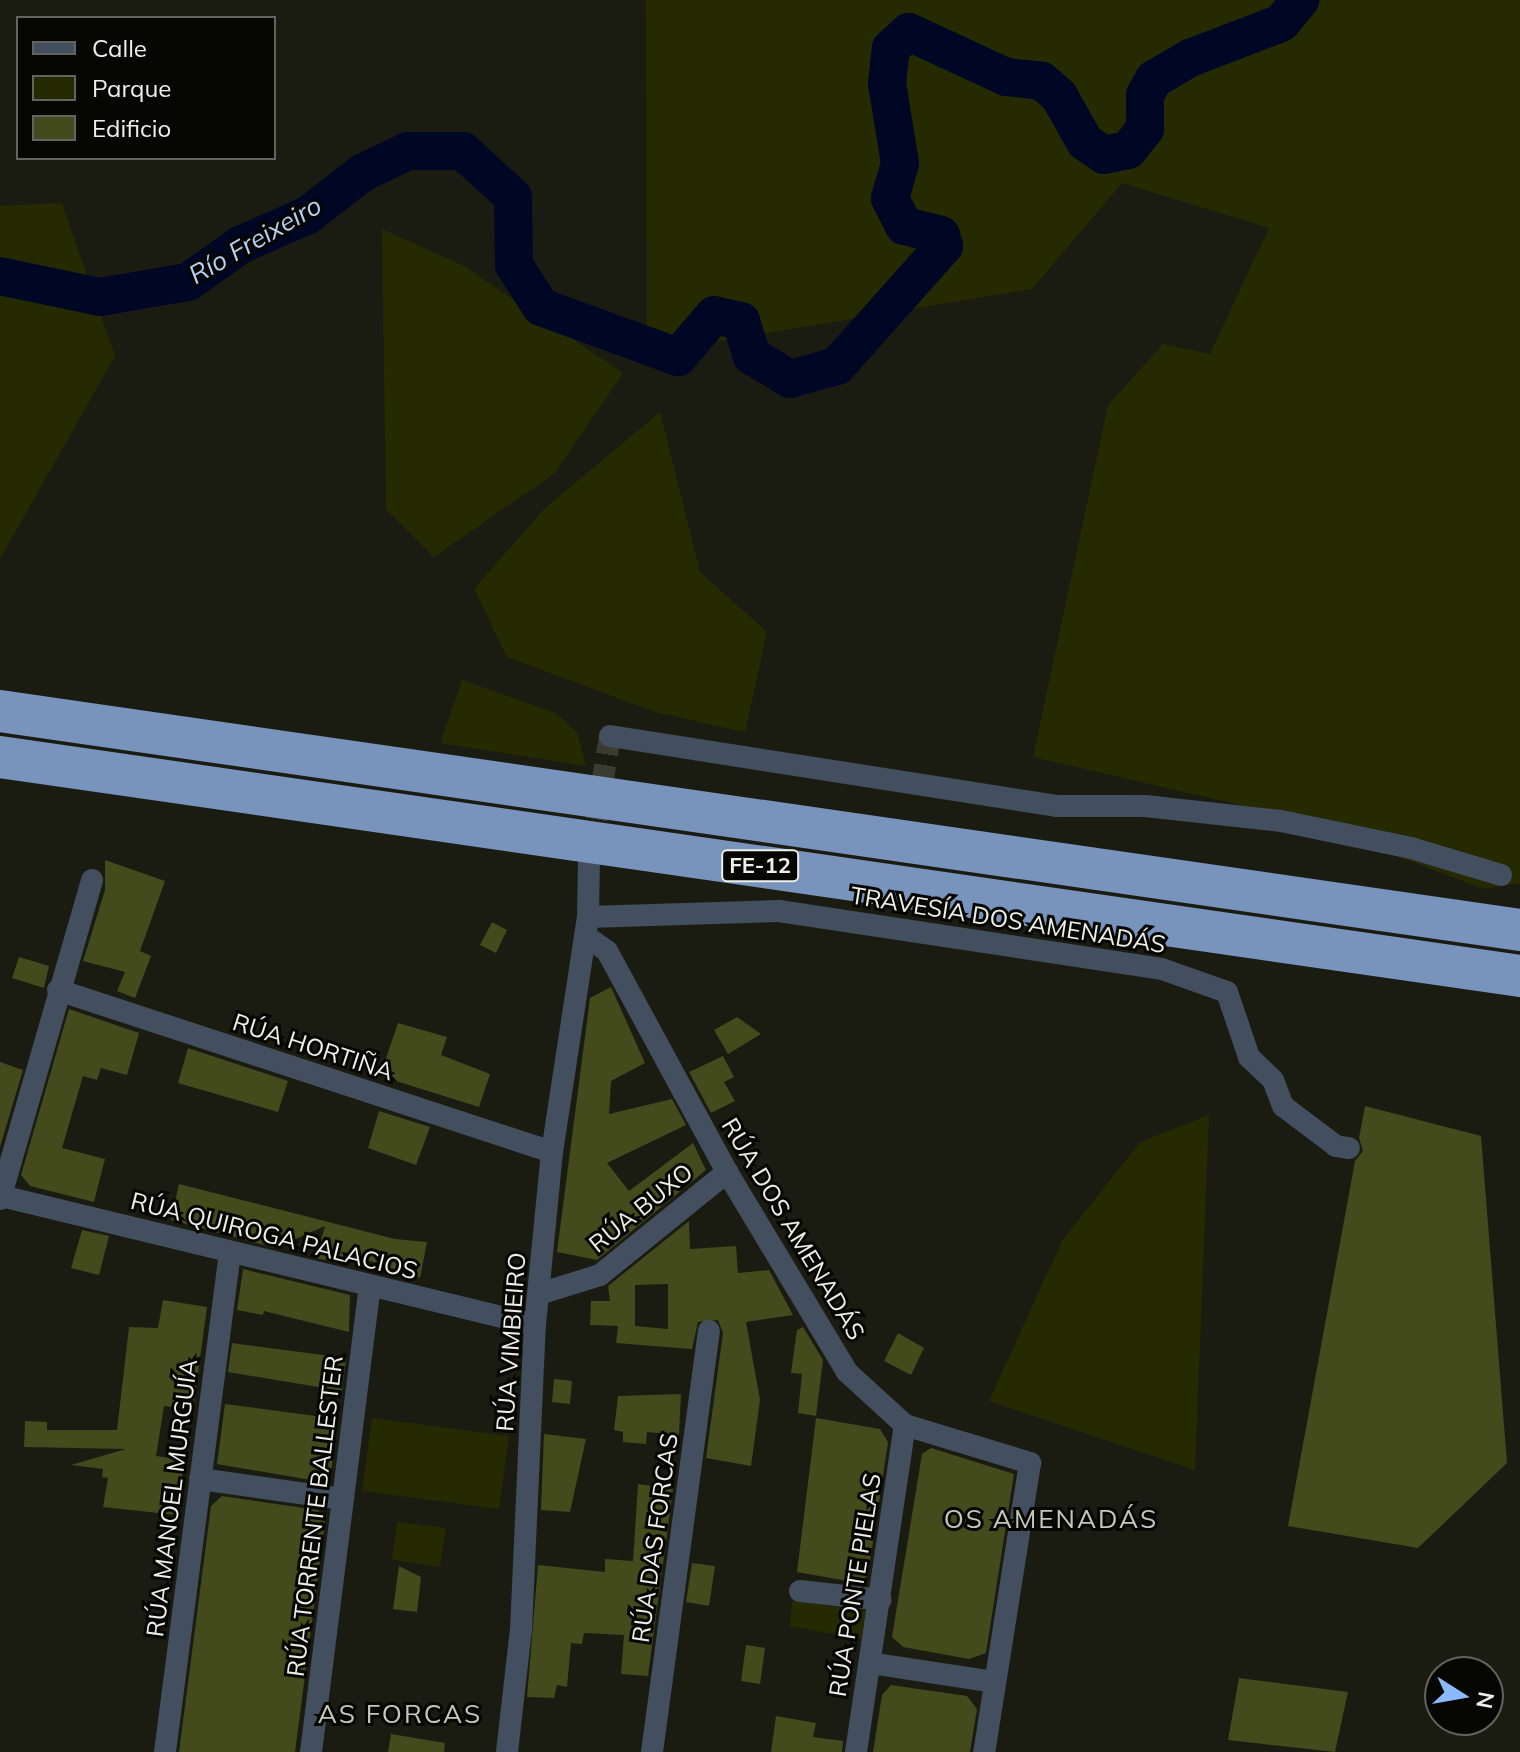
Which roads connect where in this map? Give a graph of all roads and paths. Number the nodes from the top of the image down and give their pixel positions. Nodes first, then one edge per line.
1 (0, 711) edge
2 (610, 736) dead end
3 (0, 757) edge
4 (589, 861) tunnel mouth
5 (1501, 875) dead end
6 (92, 880) dead end
7 (1285, 895) junction
8 (1520, 916) edge
9 (587, 927) junction
10 (1520, 930) edge
11 (1520, 976) edge
12 (58, 990) junction
13 (1349, 1148) dead end
14 (552, 1152) junction
15 (727, 1172) junction
16 (0, 1198) edge
17 (230, 1252) junction
18 (370, 1286) junction
19 (539, 1294) junction
20 (535, 1325) junction
21 (709, 1331) dead end
22 (905, 1425) junction
23 (200, 1479) junction
24 (343, 1499) junction
25 (800, 1591) dead end
26 (881, 1600) junction
27 (870, 1663) junction
28 (994, 1682) junction
29 (165, 1752) edge
30 (311, 1752) edge
31 (507, 1752) edge
32 (652, 1752) edge
33 (856, 1752) edge
34 (984, 1752) edge

1 - 7 highway, FE-12
2 - 5 street
3 - 11 highway, FE-12
4 - 9 street, RÚA VIMBIEIRO
6 - 12 street
7 - 8 highway
7 - 10 highway, FE-12
9 - 13 street, TRAVESÍA DOS AMENADÁS
9 - 14 street, RÚA VIMBIEIRO
9 - 15 street, RÚA DOS AMENADÁS
12 - 14 street, RÚA HORTIÑA
12 - 16 street
14 - 19 street, RÚA VIMBIEIRO
15 - 19 street, RÚA BUXO
15 - 22 street, RÚA DOS AMENADÁS
16 - 17 street, RÚA QUIROGA PALACIOS
17 - 18 street, RÚA QUIROGA PALACIOS
17 - 23 street, RÚA MANOEL MURGUÍA
18 - 20 street, RÚA QUIROGA PALACIOS
18 - 24 street, RÚA TORRENTE BALLESTER
19 - 20 street, RÚA VIMBIEIRO
20 - 31 street, RÚA VIMBIEIRO
21 - 32 street, RÚA DAS FORCAS
22 - 26 street, RÚA PONTE PIELAS
22 - 28 street, RÚA DOS AMENADÁS
23 - 24 street
23 - 29 street, RÚA MANOEL MURGUÍA
24 - 30 street, RÚA TORRENTE BALLESTER
25 - 26 street
26 - 27 street, RÚA PONTE PIELAS
27 - 28 street
27 - 33 street, RÚA PONTE PIELAS
28 - 34 street

